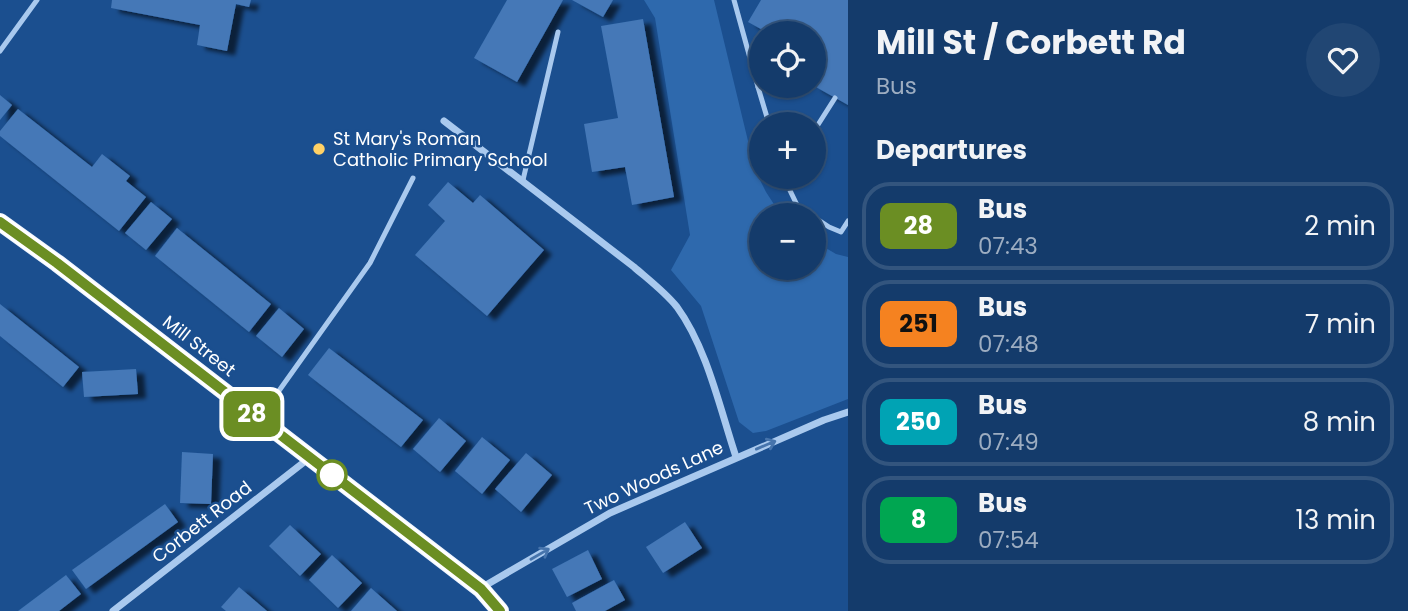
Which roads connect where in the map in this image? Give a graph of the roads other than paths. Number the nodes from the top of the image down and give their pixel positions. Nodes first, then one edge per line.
1 (37, 0) edge
2 (734, 0) edge
3 (558, 32) dead end
4 (749, 48) edge
5 (0, 51) edge
6 (835, 98) dead end
7 (826, 112) edge
8 (444, 121) dead end
9 (413, 178) dead end
10 (523, 180) junction
11 (848, 221) edge
12 (0, 222) edge
13 (826, 223) edge
14 (841, 232) junction
15 (848, 235) edge
16 (848, 412) edge
17 (259, 419) junction
18 (737, 457) junction
19 (310, 458) junction
20 (481, 589) junction
21 (113, 611) edge
22 (500, 611) edge

1 - 5 lane
2 - 4 lane
3 - 10 lane
6 - 7 lane
8 - 10 street
9 - 17 lane
10 - 18 street
11 - 14 lane
12 - 17 main road, Mill Street
13 - 14 lane
14 - 15 lane
18 -> 16 street, Two Woods Lane
17 - 19 main road, Mill Street
20 -> 18 street, Two Woods Lane
19 - 20 main road, Mill Street
19 - 21 street, Corbett Road
20 - 22 main road, Mill Street

